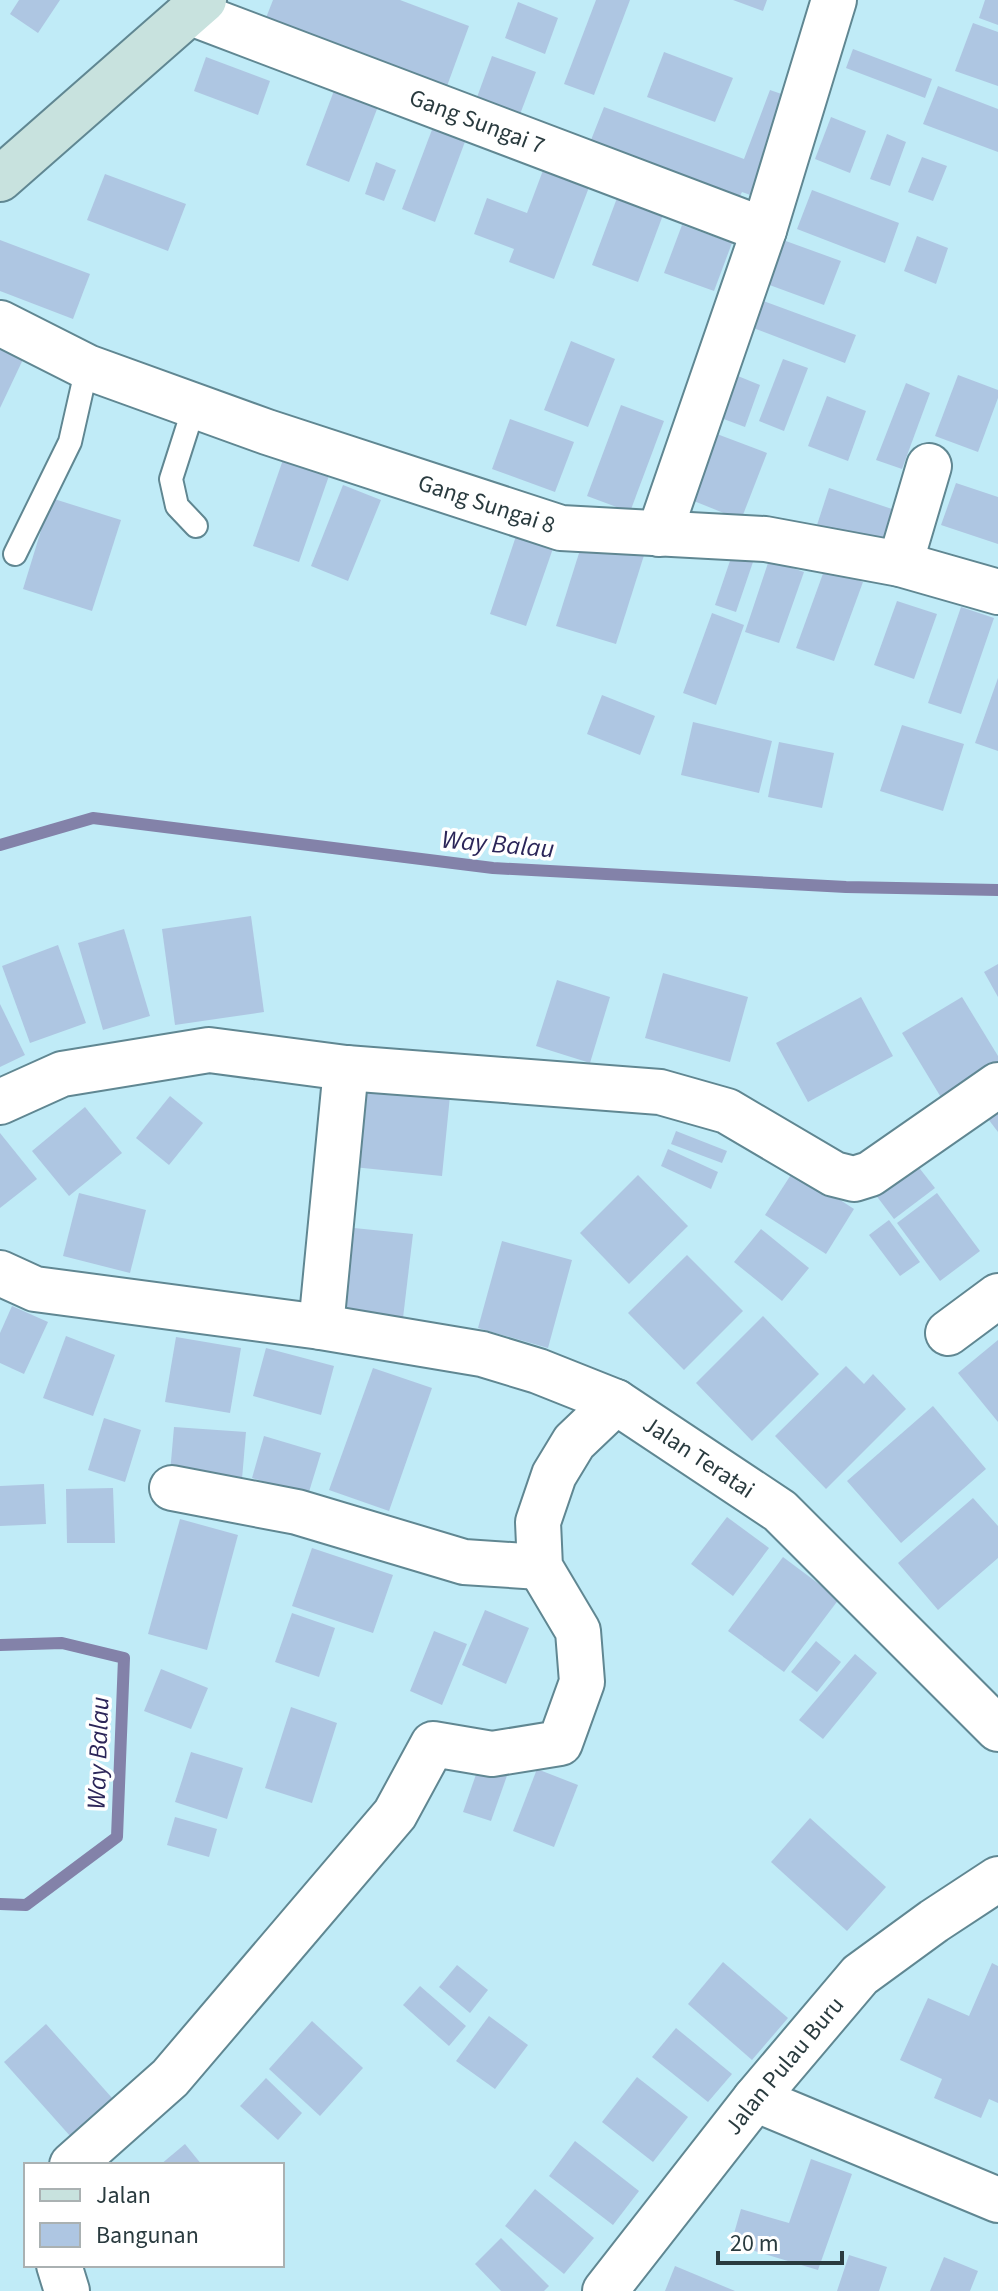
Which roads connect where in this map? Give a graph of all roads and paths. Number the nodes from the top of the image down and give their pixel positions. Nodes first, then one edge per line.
1 (834, 0) edge
2 (197, 6) edge
3 (0, 179) edge
4 (764, 230) junction
5 (0, 323) edge
6 (87, 367) junction
7 (195, 404) junction
8 (929, 466) dead end
9 (196, 526) dead end
10 (659, 534) junction
11 (15, 554) dead end
12 (900, 564) junction
13 (998, 592) edge
14 (346, 1068) junction
15 (998, 1085) edge
16 (0, 1102) edge
17 (0, 1273) edge
18 (998, 1296) edge
19 (321, 1327) junction
20 (948, 1333) dead end
21 (616, 1402) junction
22 (172, 1488) dead end
23 (540, 1567) junction
24 (998, 1729) edge
25 (998, 1879) edge
26 (755, 2099) junction
27 (74, 2163) edge
28 (998, 2200) edge
29 (60, 2267) edge
30 (67, 2291) edge
31 (605, 2291) edge

1 - 4 street
2 - 3 main road
2 - 4 street, Gang Sungai 7
4 - 10 street
5 - 6 street, Gang Sungai 8
6 - 7 street, Gang Sungai 8
6 - 11 lane
7 - 9 lane
7 - 10 street, Gang Sungai 8
8 - 12 street
10 - 12 street, Gang Sungai 8
12 - 13 street, Gang Sungai 8
14 - 15 street
14 - 16 street
14 - 19 street
17 - 19 street, Jalan Teratai
18 - 20 street
19 - 21 street, Jalan Teratai
21 - 23 street
21 - 24 street, Jalan Teratai
22 - 23 street
23 - 27 street
25 - 26 street, Jalan Pulau Buru
26 - 28 street
26 - 31 street, Jalan Pulau Buru
29 - 30 street

